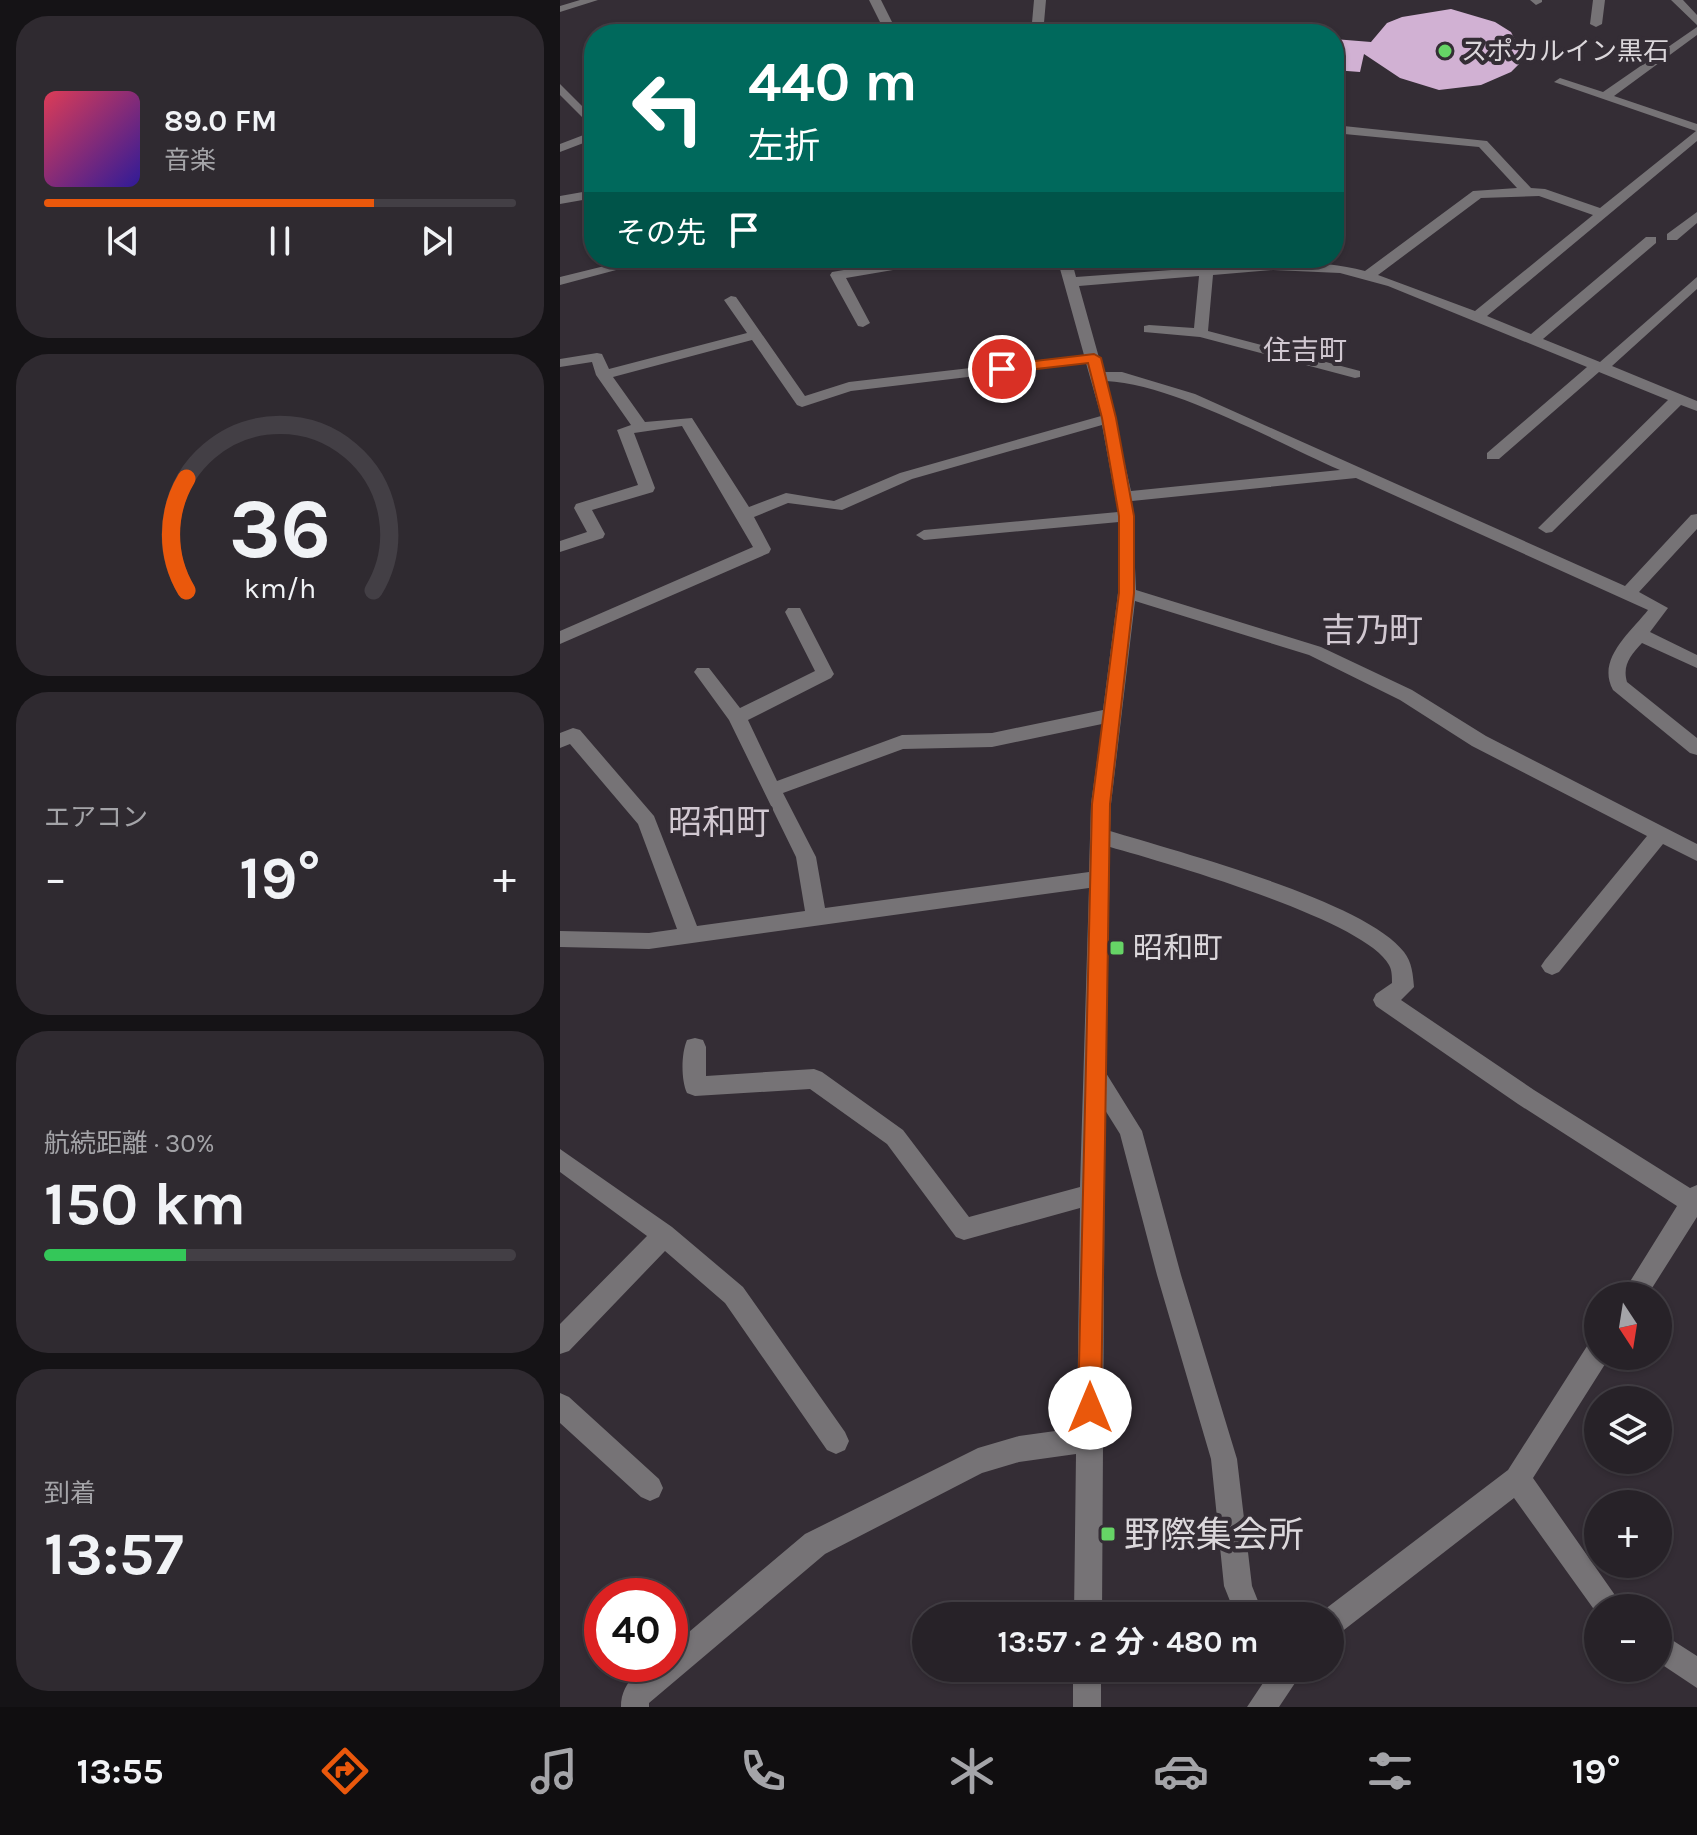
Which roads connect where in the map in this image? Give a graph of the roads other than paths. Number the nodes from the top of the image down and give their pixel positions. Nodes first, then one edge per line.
1 (592, 0) edge
2 (875, 0) edge
3 (1040, 0) edge
4 (1599, 0) edge
5 (1677, 0) edge
6 (560, 9) edge
7 (1697, 22) edge
8 (887, 24) edge
9 (1038, 24) edge
10 (1596, 24) dead end
11 (1697, 30) edge
12 (1560, 82) dead end
13 (560, 88) edge
14 (1605, 97) junction
15 (584, 114) edge
16 (1697, 128) edge
17 (1344, 130) edge
18 (1697, 135) edge
19 (584, 139) edge
20 (560, 148) edge
21 (1527, 192) junction
22 (584, 196) edge
23 (560, 200) edge
24 (1604, 214) junction
25 (1697, 216) edge
26 (1672, 237) dead end
27 (1651, 240) dead end
28 (605, 268) edge
29 (879, 268) edge
30 (1067, 268) edge
31 (1183, 268) edge
32 (1207, 268) edge
33 (1328, 268) edge
34 (1369, 275) junction
35 (560, 281) edge
36 (1697, 281) edge
37 (1072, 282) junction
38 (731, 300) dead end
39 (1477, 317) junction
40 (863, 323) dead end
41 (1149, 329) dead end
42 (1201, 333) junction
43 (755, 335) junction
44 (1533, 340) junction
45 (560, 363) edge
46 (1097, 367) junction
47 (1600, 367) junction
48 (1355, 374) dead end
49 (604, 375) junction
50 (1678, 399) junction
51 (1697, 406) edge
52 (1109, 418) junction
53 (640, 427) junction
54 (1493, 456) dead end
55 (1356, 474) junction
56 (1125, 506) junction
57 (745, 515) junction
58 (1697, 519) edge
59 (1546, 528) dead end
60 (924, 535) dead end
61 (560, 547) edge
62 (1127, 593) junction
63 (1627, 594) junction
64 (794, 612) dead end
65 (1639, 634) junction
66 (560, 638) edge
67 (1697, 662) edge
68 (703, 672) dead end
69 (1111, 715) junction
70 (737, 717) junction
71 (560, 741) edge
72 (1697, 748) edge
73 (772, 790) junction
74 (1660, 834) junction
75 (1100, 836) junction
76 (1697, 853) edge
77 (1098, 879) junction
78 (817, 919) junction
79 (690, 936) junction
80 (561, 942) edge
81 (1552, 966) dead end
82 (695, 1047) dead end
83 (1094, 1073) junction
84 (560, 1159) edge
85 (1092, 1194) junction
86 (1695, 1199) edge
87 (664, 1235) junction
88 (1642, 1282) edge
89 (560, 1342) edge
90 (1587, 1370) edge
91 (560, 1406) edge
92 (1089, 1439) junction
93 (836, 1441) dead end
94 (1517, 1479) junction
95 (650, 1488) dead end
96 (1600, 1594) edge
97 (1088, 1602) edge
98 (1244, 1602) edge
99 (1344, 1612) edge
100 (1672, 1655) edge
101 (1697, 1674) edge
102 (1087, 1682) edge
103 (635, 1707) edge
104 (1087, 1707) edge

1 - 6 street
2 - 8 street
3 - 9 street
4 - 10 street
5 - 7 street
11 - 14 street
12 - 14 street
13 - 15 street
14 - 16 street
17 - 21 street
18 - 24 street
19 - 20 street
21 - 24 street
21 - 34 street
22 - 23 street
24 - 39 street
25 - 26 street
27 - 44 street
28 - 35 street
29 - 40 street
30 - 37 street
31 - 37 street
32 - 42 street
33 - 34 street
34 - 39 street
36 - 47 street
37 - 46 street
38 - 43 street
39 - 44 street
41 - 42 street
42 - 48 street
43 - 46 street
43 - 49 street
44 - 47 street
45 - 49 street
46 - 52 street
46 - 55 street
47 - 50 street
47 - 54 street
49 - 53 street
50 - 51 street
50 - 59 street
52 - 56 street
52 - 57 street
53 - 57 street
53 - 61 street
55 - 56 street
55 - 63 street
56 - 60 street
56 - 62 street
57 - 66 street
58 - 63 street
62 - 69 street
62 - 74 street
63 - 65 street
64 - 70 street
65 - 67 street
65 - 72 street
68 - 70 street
69 - 73 street
69 - 75 street
70 - 73 street
71 - 79 street
73 - 78 street
74 - 76 street
74 - 81 street
75 - 77 street
75 - 86 street
77 - 78 street
77 - 83 street
78 - 79 street
79 - 80 street
82 - 85 street
83 - 85 street
83 - 98 street
84 - 87 street
85 - 92 street
86 - 88 street
87 - 89 street
87 - 93 street
90 - 94 street
91 - 95 street
92 - 97 street
92 - 103 street
94 - 96 street
94 - 99 street
100 - 101 street
102 - 104 street

